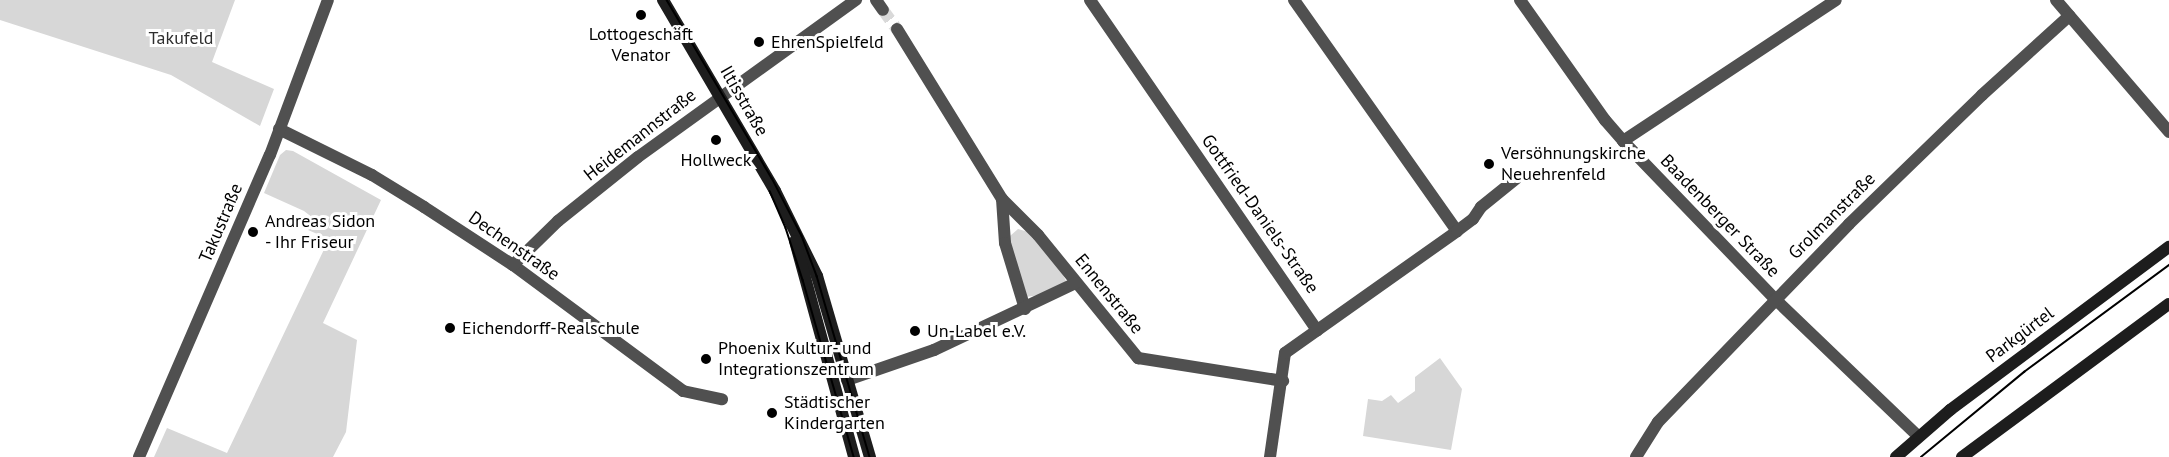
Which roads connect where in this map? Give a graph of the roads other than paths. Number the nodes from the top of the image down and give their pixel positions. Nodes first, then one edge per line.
1 (328, 0) edge
2 (663, 0) edge
3 (855, 0) edge
4 (1090, 0) edge
5 (1294, 0) edge
6 (1520, 0) edge
7 (1836, 0) edge
8 (2056, 0) edge
9 (1816, 5) edge
10 (2069, 16) junction
11 (897, 29) tunnel mouth
12 (721, 96) junction
13 (279, 129) junction
14 (2169, 132) edge
15 (1623, 141) junction
16 (1517, 178) dead end
17 (1002, 199) junction
18 (790, 222) junction
19 (1457, 231) junction
20 (2169, 247) edge
21 (513, 265) junction
22 (1077, 283) junction
23 (1775, 299) junction
24 (2169, 304) edge
25 (1025, 309) junction
26 (1317, 330) junction
27 (847, 380) junction
28 (1283, 381) junction
29 (722, 399) dead end
30 (1918, 436) junction
31 (139, 457) edge
32 (854, 457) edge
33 (870, 457) edge
34 (1270, 457) edge
35 (1636, 457) edge
36 (1896, 457) edge
37 (1962, 457) edge

1 - 13 street, Takustraße
2 - 12 street, Iltisstraße
3 - 12 street, Heidemannstraße
4 - 26 street, Gottfried-Daniels-Straße
5 - 19 street
6 - 15 street, Baadenberger Straße
7 - 9 street
8 - 10 street
9 - 15 street
10 - 14 street
10 - 23 street, Grolmanstraße
11 - 17 street, Ennenstraße
12 - 18 street, Iltisstraße
12 - 21 street, Heidemannstraße
13 - 21 street, Dechenstraße
13 - 31 street, Takustraße
15 - 23 street, Baadenberger Straße
16 - 19 street
17 - 22 street, Ennenstraße
17 - 25 street, Ennenstraße
18 - 27 street, Iltisstraße
18 - 32 street, Iltisstraße
19 - 26 street
20 - 30 street, Parkgürtel
21 - 29 street, Dechenstraße
22 - 25 street
22 - 28 street, Ennenstraße
23 - 30 street, Baadenberger Straße
23 - 35 street, Grolmanstraße
24 - 37 street
25 - 27 street
26 - 28 street
27 - 33 street, Iltisstraße
28 - 34 street
30 - 36 street, Parkgürtel

